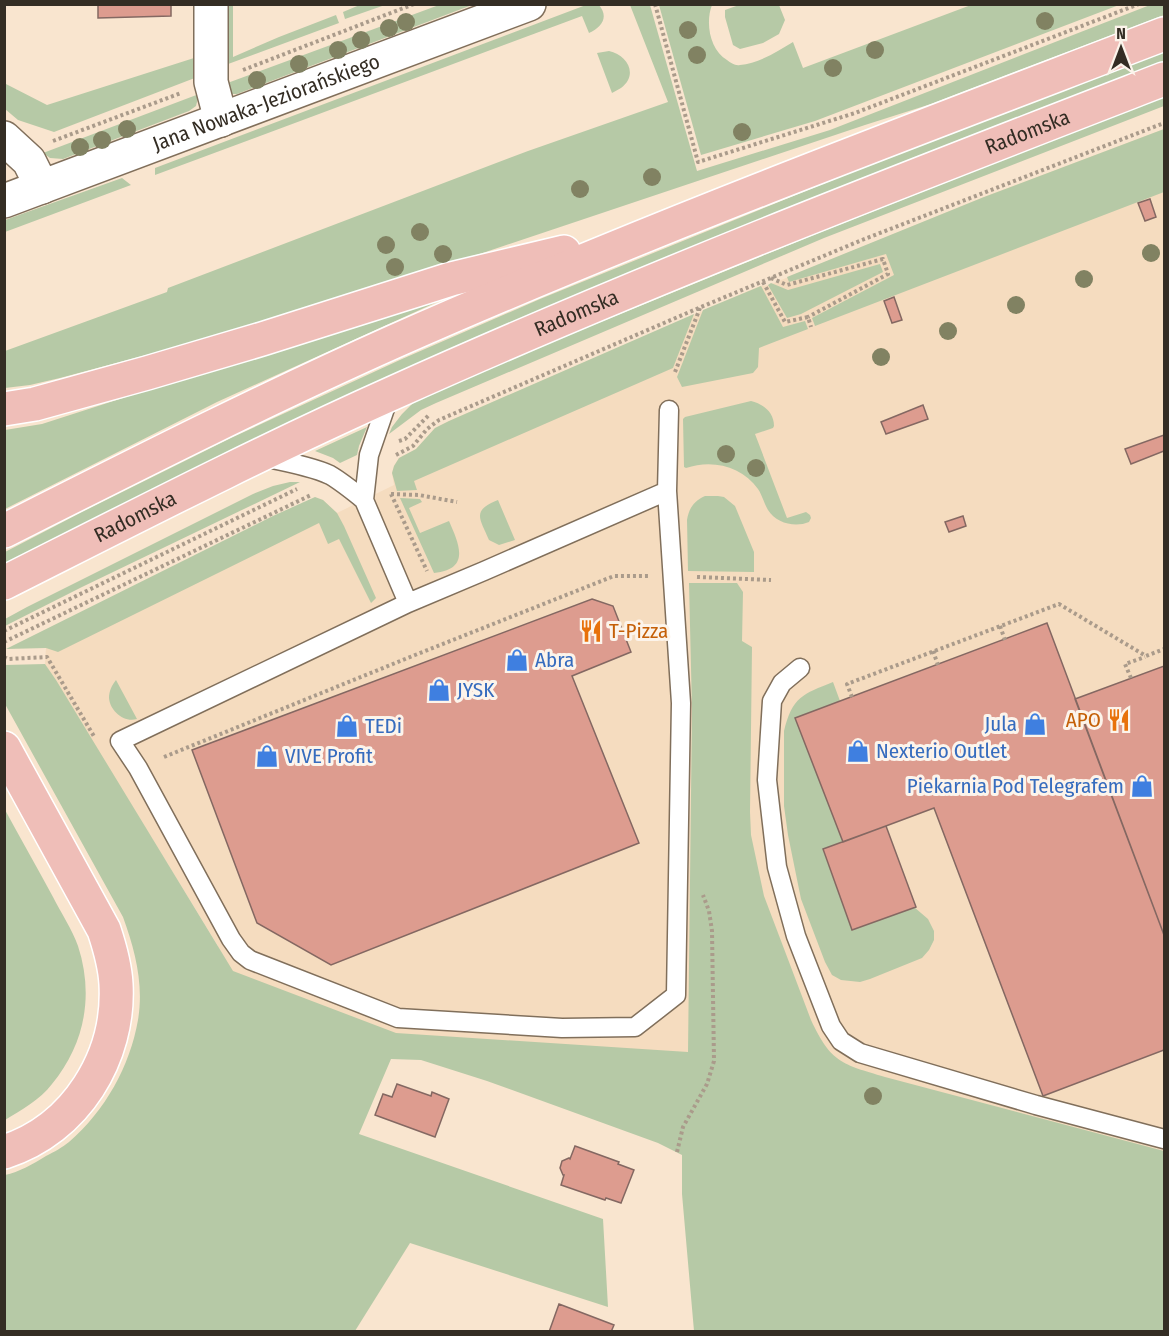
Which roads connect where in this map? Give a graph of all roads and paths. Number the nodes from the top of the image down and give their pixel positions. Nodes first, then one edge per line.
1 (211, 4) edge
2 (414, 4) edge
3 (529, 4) edge
4 (655, 4) edge
5 (1139, 4) edge
6 (1164, 34) edge
7 (241, 71) dead end
8 (1164, 79) edge
9 (189, 90) dead end
10 (221, 120) junction
11 (1164, 123) edge
12 (4, 138) edge
13 (44, 144) dead end
14 (42, 187) junction
15 (4, 201) edge
16 (656, 231) junction
17 (771, 278) junction
18 (763, 282) junction
19 (701, 307) junction
20 (808, 316) junction
21 (811, 327) dead end
22 (675, 372) dead end
23 (390, 394) junction
24 (4, 409) edge
25 (669, 410) dead end
26 (434, 411) dead end
27 (394, 443) dead end
28 (257, 456) junction
29 (392, 458) dead end
30 (389, 487) dead end
31 (297, 489) dead end
32 (667, 491) junction
33 (317, 492) dead end
34 (391, 494) junction
35 (364, 500) junction
36 (457, 502) dead end
37 (4, 531) edge
38 (657, 576) dead end
39 (703, 577) dead end
40 (771, 580) dead end
41 (4, 583) edge
42 (437, 591) junction
43 (408, 603) junction
44 (999, 626) junction
45 (4, 631) edge
46 (1005, 640) dead end
47 (4, 642) edge
48 (1164, 649) edge
49 (933, 651) junction
50 (1146, 656) junction
51 (4, 657) edge
52 (938, 665) dead end
53 (800, 668) dead end
54 (1131, 678) dead end
55 (852, 697) dead end
56 (100, 746) dead end
57 (4, 748) edge
58 (164, 757) dead end
59 (678, 845) junction
60 (1164, 1139) edge
61 (4, 1152) edge
62 (677, 1152) dead end

1 - 10 street
2 - 7 path
3 - 10 street, Jana Nowaka-Jeziorańskiego
4 - 5 path
6 - 16 main road, Radomska
8 - 23 main road, Radomska
9 - 13 path
10 - 14 street, Jana Nowaka-Jeziorańskiego
11 - 17 path
12 - 14 street
14 - 15 street, Jana Nowaka-Jeziorańskiego
16 - 24 main road
16 - 37 main road, Radomska
17 - 18 path
17 - 20 path
18 - 19 path
18 - 20 path
19 - 22 path
19 - 29 path
20 - 21 path
23 - 28 main road, Radomska
23 - 35 lane
25 - 32 lane
26 - 27 path
28 - 35 lane
28 - 41 main road, Radomska
30 - 34 path
31 - 45 path
32 - 42 lane
32 - 59 lane
33 - 47 path
34 - 36 path
34 - 42 path
35 - 43 lane
38 - 58 path
39 - 40 path
42 - 43 lane
43 - 59 lane
44 - 46 path
44 - 49 path
44 - 50 path
48 - 50 path
49 - 52 path
49 - 55 path
50 - 54 path
51 - 56 path
53 - 60 lane
57 - 61 main road
59 - 62 path

